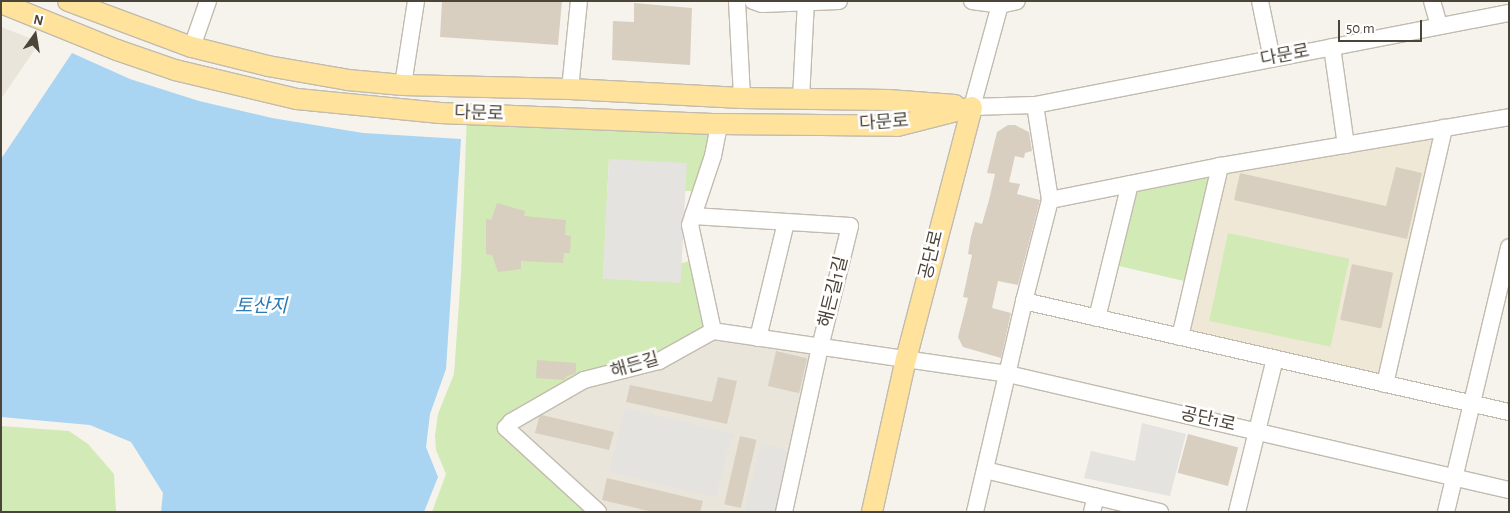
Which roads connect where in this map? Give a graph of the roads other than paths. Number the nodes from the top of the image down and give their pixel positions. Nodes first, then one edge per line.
1 (68, 1) edge
2 (208, 1) edge
3 (416, 1) edge
4 (579, 1) edge
5 (736, 1) edge
6 (753, 1) edge
7 (839, 1) edge
8 (972, 1) edge
9 (1018, 1) edge
10 (1260, 1) edge
11 (1432, 1) edge
12 (806, 2) edge
13 (1, 3) edge
14 (1001, 3) edge
15 (1509, 12) edge
16 (1439, 26) junction
17 (192, 47) junction
18 (1332, 47) junction
19 (1272, 59) junction
20 (403, 85) junction
21 (570, 89) junction
22 (742, 98) junction
23 (801, 99) junction
24 (1035, 105) junction
25 (972, 107) junction
26 (1509, 116) edge
27 (719, 124) junction
28 (1444, 128) junction
29 (1346, 145) junction
30 (1220, 166) junction
31 (1130, 184) junction
32 (1050, 200) junction
33 (693, 216) junction
34 (786, 222) junction
35 (1509, 247) edge
36 (1024, 301) junction
37 (1097, 318) junction
38 (713, 331) junction
39 (1180, 337) junction
40 (758, 338) junction
41 (820, 347) junction
42 (906, 359) junction
43 (1275, 359) junction
44 (1008, 374) junction
45 (1384, 384) junction
46 (1473, 403) junction
47 (1509, 412) edge
48 (1257, 431) junction
49 (985, 470) junction
50 (1454, 477) junction
51 (1509, 490) edge
52 (1094, 504) edge
53 (598, 512) edge
54 (784, 512) edge
55 (872, 512) edge
56 (975, 512) edge
57 (1160, 512) edge
58 (1237, 512) edge
59 (1446, 512) edge

1 - 17 main road, 다문로
2 - 17 street
3 - 20 street
4 - 21 street
5 - 22 street
6 - 12 street
7 - 12 street
8 - 14 street
9 - 14 street
10 - 19 street
11 - 16 street
12 - 23 street
13 - 27 main road, 다문로
14 - 25 street, 공단로
15 - 16 street, 다문로
16 - 18 street, 다문로
17 - 20 main road, 다문로
18 - 19 street, 다문로
18 - 29 street
19 - 24 street, 다문로
20 - 21 main road, 다문로
21 - 22 main road, 다문로
22 - 23 main road, 다문로
23 - 25 main road, 다문로
24 - 25 street, 다문로
24 - 32 street
25 - 27 main road, 다문로
25 - 42 main road, 공단로
26 - 28 street
27 - 33 street
28 - 29 street
28 - 45 street
29 - 30 street
30 - 31 street
30 - 39 street
31 - 32 street
31 - 37 street
32 - 36 street
33 - 34 street, 해든길1길
33 - 38 street
34 - 40 street
34 - 41 street, 해든길1길
35 - 46 street
36 - 37 street
36 - 44 street
37 - 39 street
38 - 40 street, 공단1로
38 - 53 street, 해든길
39 - 43 street
40 - 41 street, 공단1로
41 - 42 street, 공단1로
41 - 54 street, 해든길1길
42 - 44 street, 공단1로
42 - 55 main road, 공단로
43 - 45 street
43 - 48 street
44 - 48 street, 공단1로
44 - 49 street
45 - 46 street
46 - 47 street
46 - 50 street
48 - 50 street, 공단1로
48 - 58 street
49 - 52 street
49 - 56 street
50 - 51 street, 공단1로
50 - 59 street
52 - 57 street

